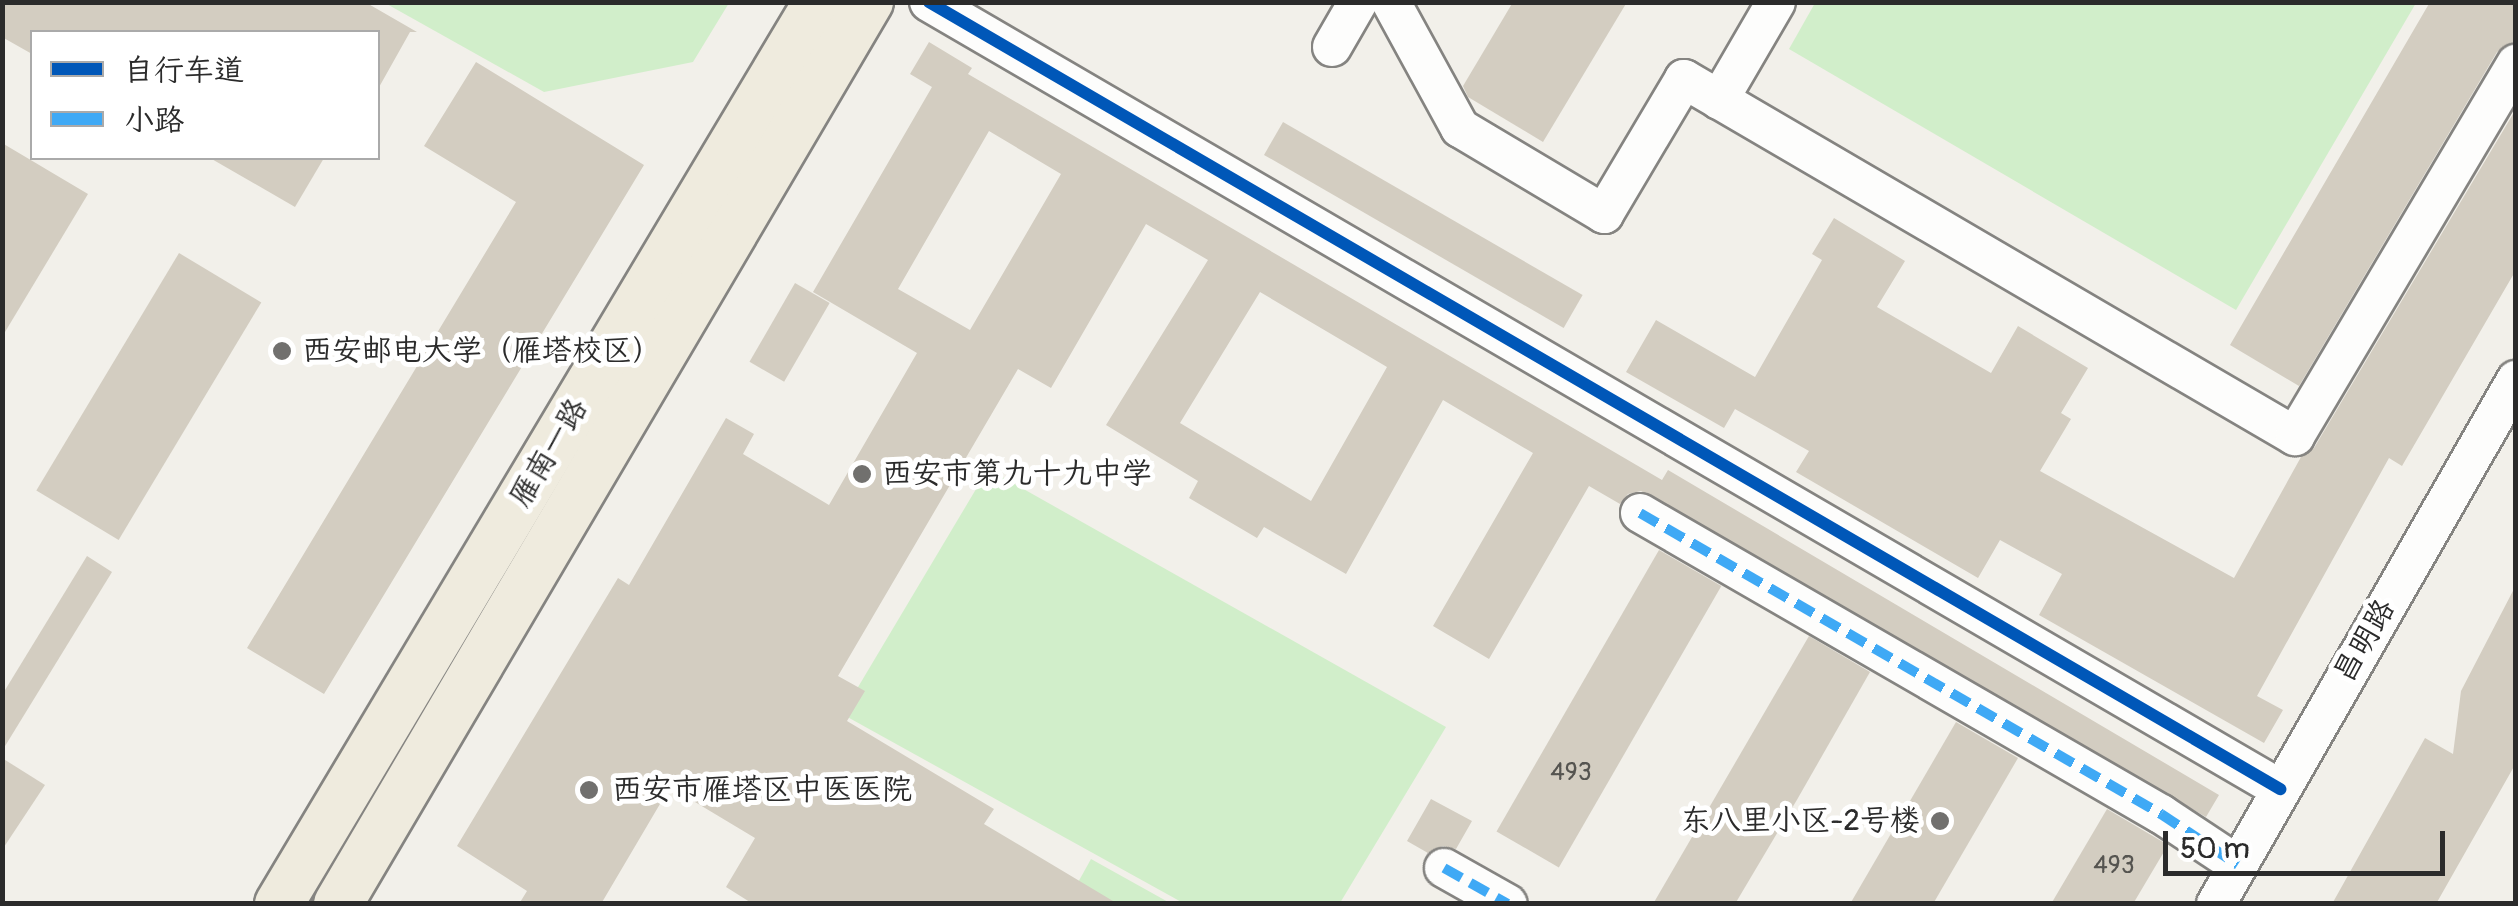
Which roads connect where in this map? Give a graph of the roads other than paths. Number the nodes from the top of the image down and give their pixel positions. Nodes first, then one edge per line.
1 (818, 2) edge
2 (869, 2) edge
3 (928, 2) edge
4 (1358, 2) edge
5 (1391, 2) edge
6 (1776, 2) edge
7 (1332, 47) dead end
8 (2516, 64) edge
9 (1718, 100) junction
10 (2516, 380) edge
11 (1640, 513) dead end
12 (2280, 789) junction
13 (2238, 864) junction
14 (1444, 868) dead end
15 (279, 904) edge
16 (338, 904) edge
17 (1508, 904) edge
18 (2216, 904) edge

1 - 15 main road, 雁南一路
2 - 16 main road, 雁南一路
3 - 12 street
4 - 7 street
5 - 9 street
6 - 9 street
8 - 9 street
10 - 12 street, 昌明路
11 - 13 street
12 - 13 street, 昌明路
13 - 18 street, 昌明路
14 - 17 street

